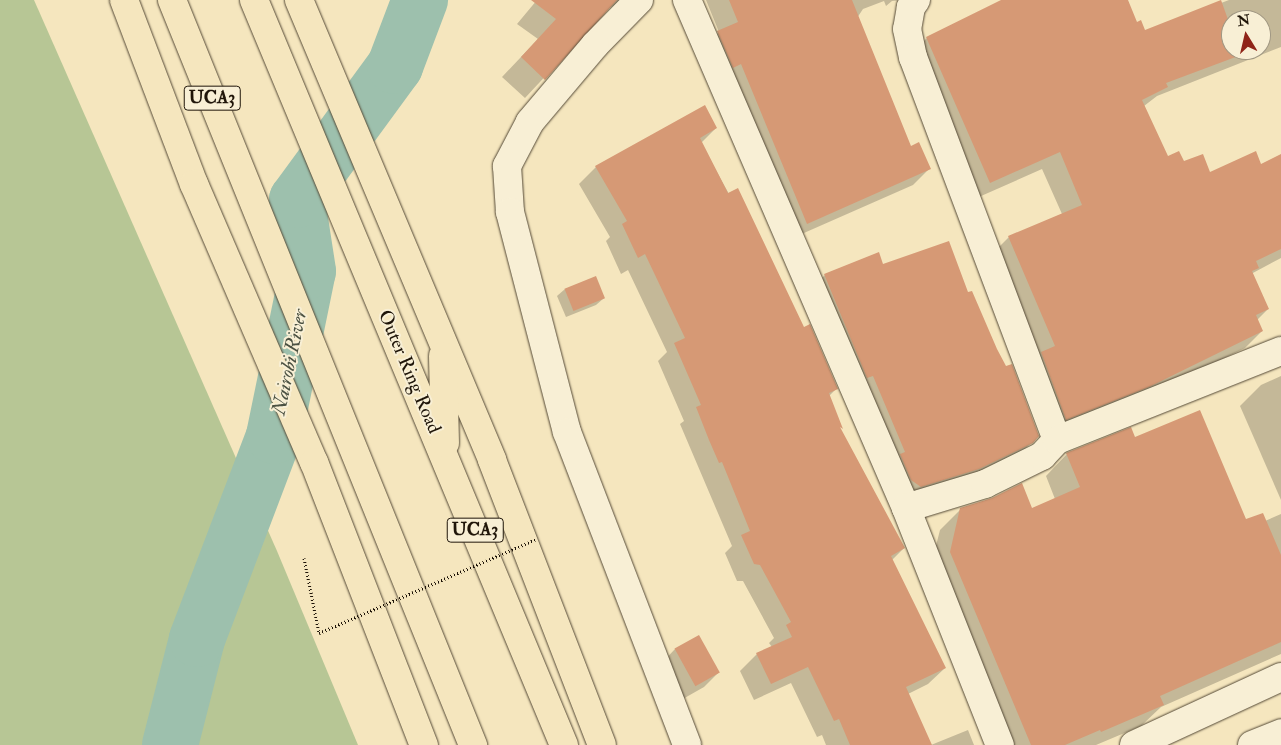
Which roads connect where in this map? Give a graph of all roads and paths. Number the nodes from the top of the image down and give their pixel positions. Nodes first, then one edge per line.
1 (124, 0) edge
2 (172, 0) edge
3 (254, 0) edge
4 (299, 0) edge
5 (639, 0) edge
6 (688, 0) edge
7 (916, 0) edge
8 (443, 342) junction
9 (1281, 351) edge
10 (1057, 440) junction
11 (445, 456) junction
12 (906, 508) junction
13 (536, 539) dead end
14 (304, 558) dead end
15 (1281, 677) edge
16 (1281, 733) edge
17 (424, 745) edge
18 (473, 745) edge
19 (564, 745) edge
20 (602, 745) edge
21 (687, 745) edge
22 (1000, 745) edge
23 (1134, 745) edge
24 (1252, 745) edge

1 - 17 main road, UCA3
2 - 18 main road, UCA3
3 - 11 main road, Outer Ring Road / UCA3
4 - 8 main road, UCA3
5 - 21 street
6 - 12 street
7 - 10 street
8 - 11 main road
8 - 20 main road, UCA3
9 - 10 street
10 - 12 street
11 - 19 main road, Outer Ring Road / UCA3
12 - 22 street
13 - 14 path, bridge
15 - 23 street
16 - 24 street

